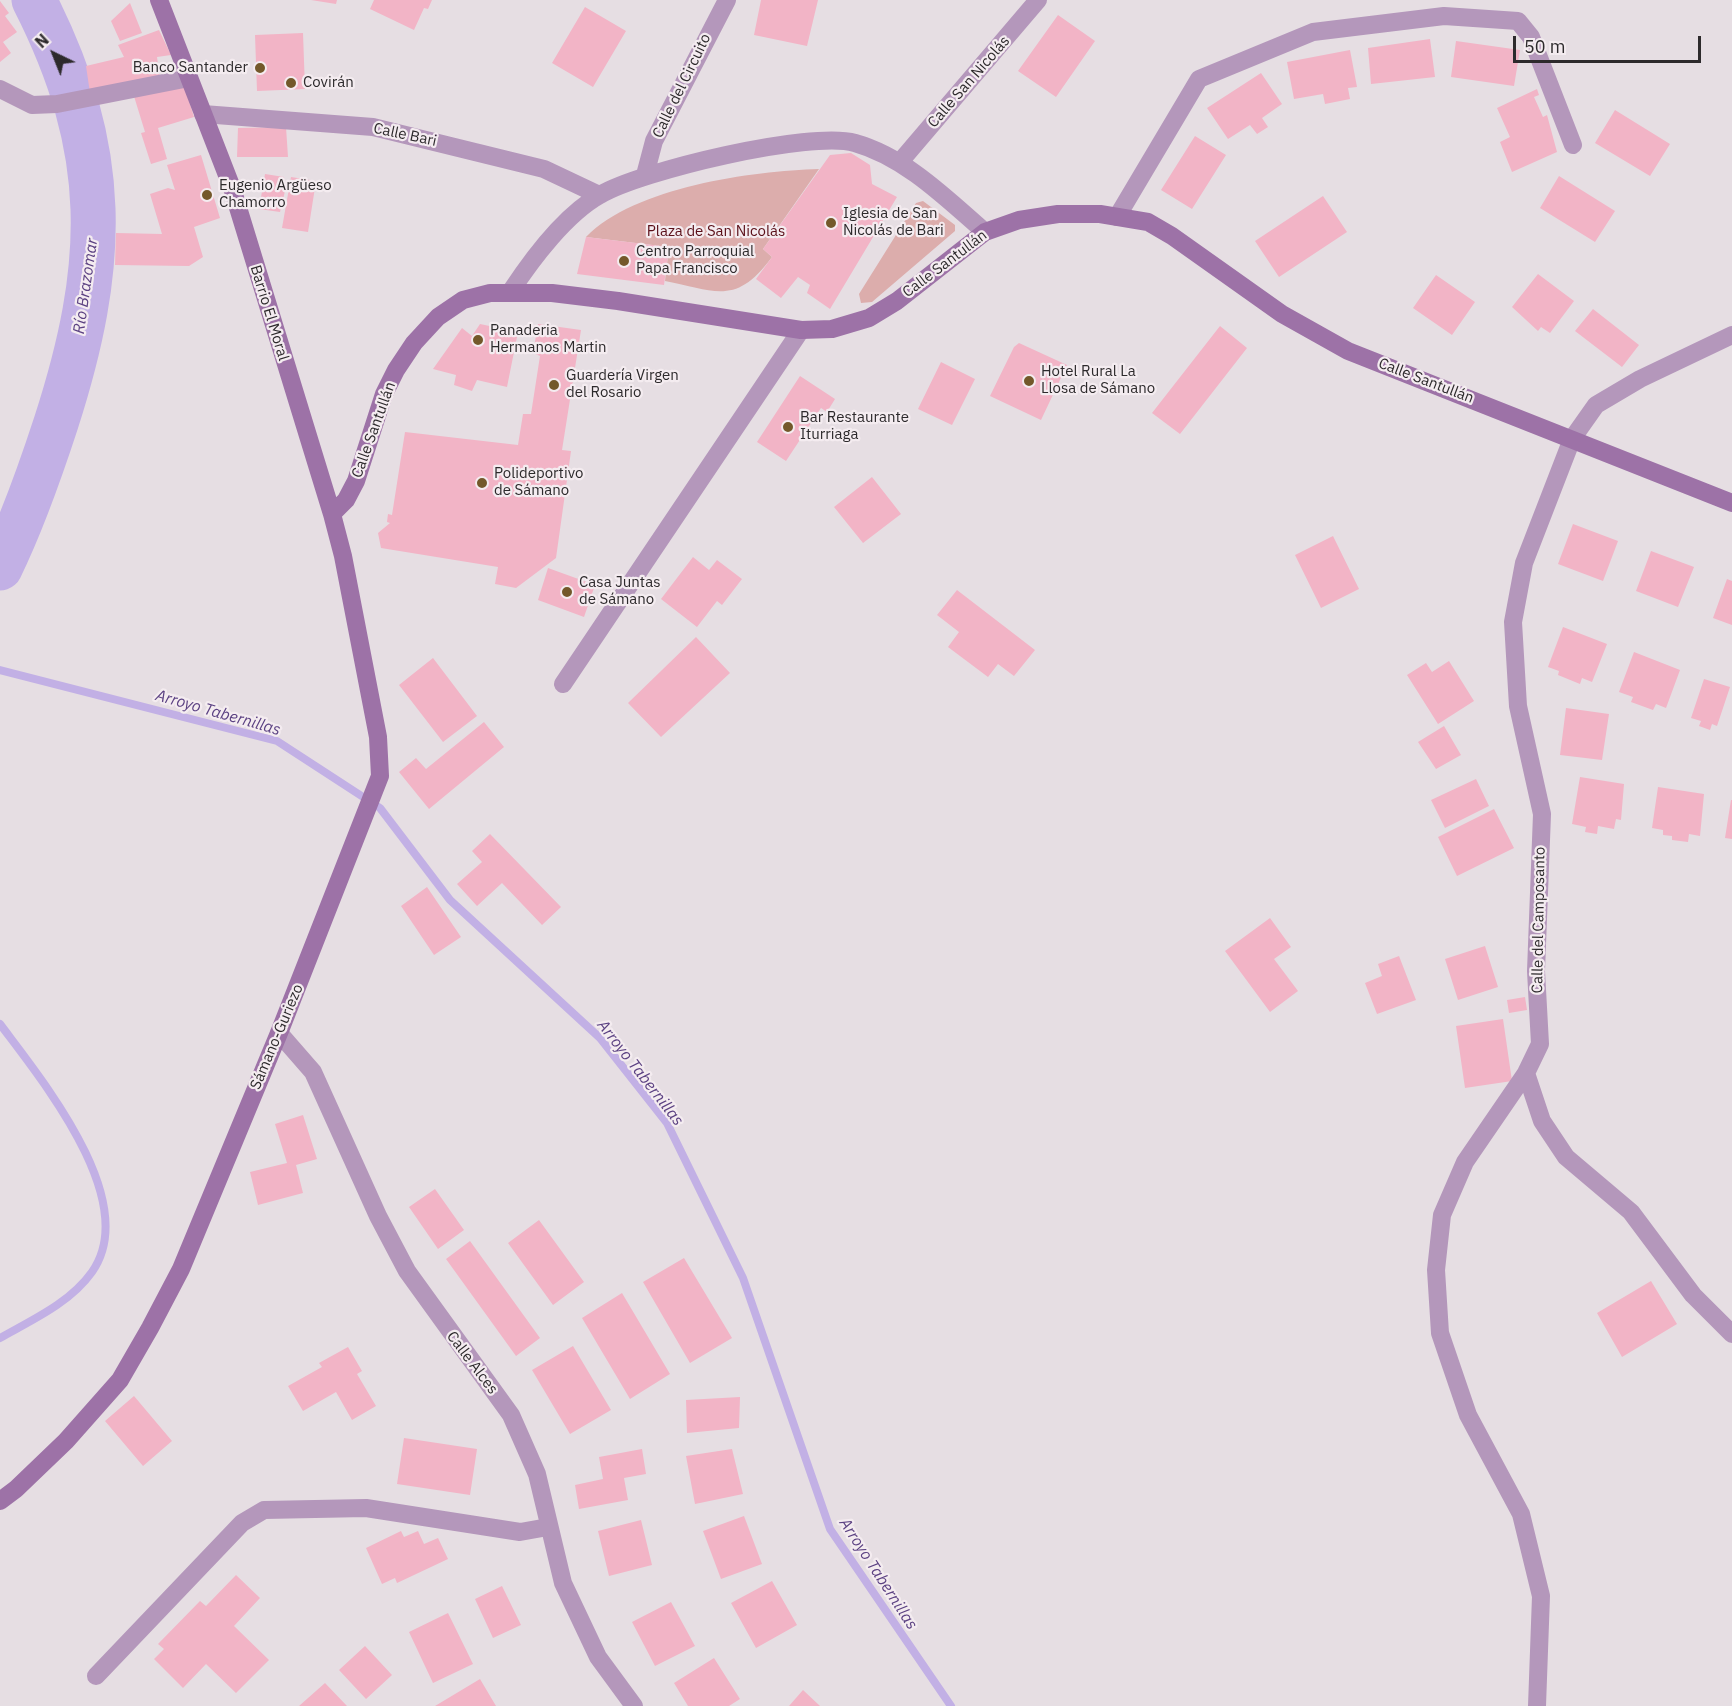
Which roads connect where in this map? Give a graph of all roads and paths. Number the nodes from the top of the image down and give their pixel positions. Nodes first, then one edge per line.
1 (159, 0) edge
2 (727, 0) edge
3 (1038, 0) edge
4 (189, 78) junction
5 (0, 89) edge
6 (203, 114) junction
7 (1573, 145) dead end
8 (899, 163) junction
9 (645, 175) junction
10 (599, 195) junction
11 (1117, 216) junction
12 (985, 232) junction
13 (512, 291) junction
14 (801, 330) junction
15 (1732, 335) edge
16 (1572, 439) junction
17 (1732, 503) edge
18 (332, 514) junction
19 (563, 684) dead end
20 (279, 1033) junction
21 (1526, 1073) junction
22 (1732, 1334) edge
23 (0, 1501) edge
24 (549, 1527) junction
25 (96, 1676) dead end
26 (634, 1706) edge
27 (1537, 1706) edge

1 - 4 street, Barrio El Moral
2 - 9 street, Calle del Circuito
3 - 8 street, Calle San Nicolás
4 - 5 street
4 - 6 street, Barrio El Moral
6 - 10 street, Calle Bari
6 - 18 street, Barrio El Moral
7 - 11 street
8 - 9 street
8 - 12 street
9 - 10 street
10 - 13 street
11 - 12 street, Calle Santullán
11 - 16 street, Calle Santullán
12 - 14 street, Calle Santullán
13 - 14 street, Calle Santullán
13 - 18 street, Calle Santullán
14 - 19 street
15 - 16 street, Calle del Camposanto
16 - 17 street, Calle Santullán
16 - 21 street, Calle del Camposanto
18 - 20 street, Sámano-Guriezo
20 - 23 street, Sámano-Guriezo
20 - 24 street, Calle Alces
21 - 22 street
21 - 27 street, Calle del Camposanto
24 - 25 street
24 - 26 street, Calle Alces

